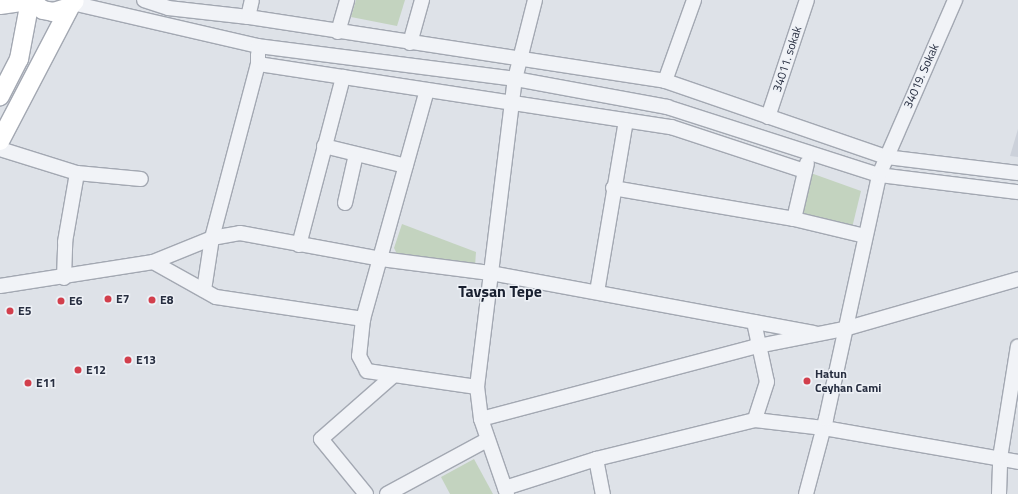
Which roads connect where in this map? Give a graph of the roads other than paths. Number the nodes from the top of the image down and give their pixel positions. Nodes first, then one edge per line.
1 (30, 0) edge
2 (144, 0) edge
3 (252, 0) edge
4 (347, 0) edge
5 (422, 0) edge
6 (535, 0) edge
7 (694, 0) edge
8 (807, 0) edge
9 (955, 0) edge
10 (74, 2) edge
11 (0, 5) edge
12 (248, 17) junction
13 (338, 32) junction
14 (410, 43) junction
15 (258, 46) junction
16 (519, 60) junction
17 (258, 64) junction
18 (343, 78) junction
19 (515, 79) junction
20 (665, 81) junction
21 (427, 90) junction
22 (0, 96) edge
23 (512, 102) junction
24 (768, 117) junction
25 (626, 120) junction
26 (0, 141) edge
27 (324, 146) junction
28 (0, 149) edge
29 (809, 152) junction
30 (356, 154) junction
31 (887, 155) junction
32 (406, 166) junction
33 (805, 171) junction
34 (77, 173) junction
35 (1018, 173) edge
36 (879, 175) junction
37 (141, 180) dead end
38 (613, 188) junction
39 (1018, 192) edge
40 (344, 203) dead end
41 (794, 219) junction
42 (865, 236) junction
43 (212, 238) junction
44 (299, 245) junction
45 (381, 259) junction
46 (153, 262) junction
47 (490, 273) junction
48 (64, 278) junction
49 (1018, 279) edge
50 (0, 286) edge
51 (204, 290) junction
52 (597, 292) junction
53 (363, 319) junction
54 (754, 322) junction
55 (844, 329) junction
56 (813, 333) junction
57 (759, 346) junction
58 (1018, 346) edge
59 (394, 374) junction
60 (477, 387) junction
61 (481, 419) junction
62 (755, 420) junction
63 (824, 428) junction
64 (488, 440) junction
65 (1000, 458) junction
66 (596, 459) junction
67 (1018, 462) edge
68 (404, 490) edge
69 (506, 491) edge
70 (366, 494) edge
71 (387, 494) edge
72 (603, 494) edge
73 (806, 494) edge
74 (999, 494) edge

1 - 10 main road
1 - 11 main road
1 - 22 main road
2 - 12 street
3 - 12 street
4 - 13 street
5 - 14 street
6 - 16 street
7 - 20 street
8 - 24 street, 34011. sokak
9 - 31 street, 34019. Sokak
10 - 15 street
10 - 26 main road
12 - 13 street
13 - 14 street
14 - 16 street
15 - 17 street
15 - 19 street
16 - 19 street
16 - 20 street
17 - 18 street
17 - 43 street
18 - 21 street
18 - 27 street
19 - 23 street
19 - 29 street
20 - 24 street
21 - 23 street
21 - 32 street
23 - 25 street
23 - 47 street
24 - 31 street
25 - 33 street
25 - 38 street
27 - 30 street
27 - 44 street
28 - 34 street
29 - 33 street
29 - 36 street
30 - 32 street
30 - 40 street
31 - 35 street
31 - 36 street, 34019. Sokak
32 - 45 street
33 - 41 street
34 - 37 street
34 - 48 street
36 - 39 street
36 - 42 street, 34019. Sokak
38 - 41 street
38 - 52 street
41 - 42 street
42 - 55 street, 34019. Sokak
43 - 44 street
43 - 46 street
43 - 51 street
44 - 45 street
45 - 47 street
45 - 53 street
46 - 48 street
46 - 51 street
47 - 52 street
47 - 60 street
48 - 50 street
49 - 55 street
51 - 53 street
52 - 54 street
53 - 59 street
54 - 56 street
54 - 57 street
55 - 56 street
55 - 63 street, 34019. Sokak
56 - 57 street
57 - 61 street
57 - 62 street
58 - 65 street
59 - 60 street
59 - 70 street
60 - 61 street
61 - 64 street
62 - 63 street
62 - 66 street
63 - 65 street
63 - 73 street, 34019. Sokak
64 - 68 street
64 - 69 street
65 - 67 street
65 - 74 street
66 - 69 street
66 - 72 street
68 - 71 street

